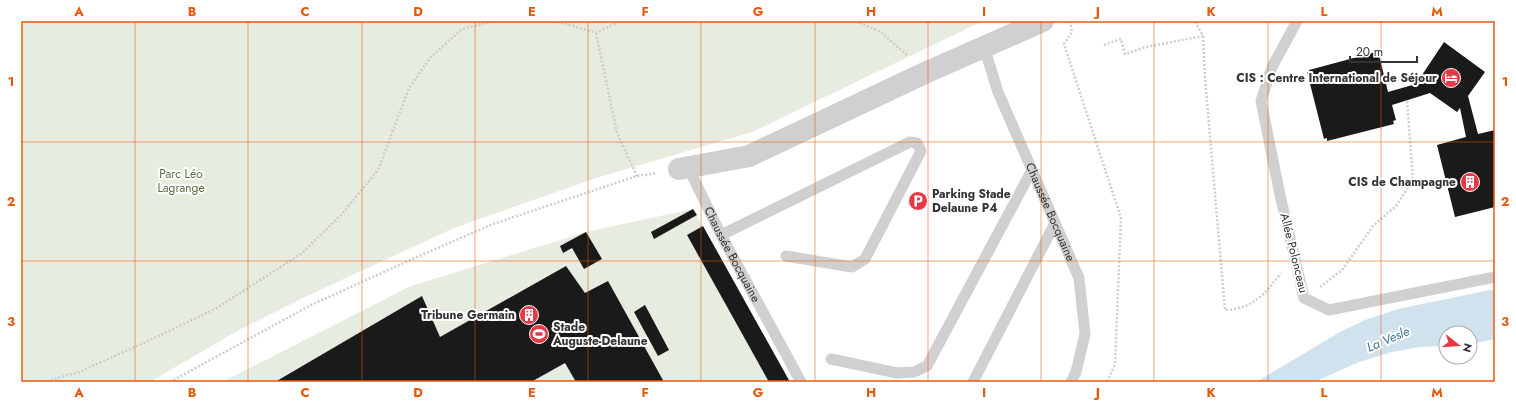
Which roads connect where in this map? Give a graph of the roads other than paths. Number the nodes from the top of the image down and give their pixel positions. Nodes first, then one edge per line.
1 (1043, 21) edge
2 (1297, 21) edge
3 (984, 47) junction
4 (684, 168) joint
5 (1032, 170) junction
6 (1055, 223) junction
7 (721, 235) junction
8 (786, 256) dead end
9 (1495, 276) edge
10 (831, 359) dead end
11 (801, 382) edge
12 (973, 382) edge
13 (1071, 382) edge

1 - 3 street
2 - 9 lane, Allée Polonceau
3 - 4 street
3 - 5 lane, Chaussée Bocquaine
4 - 7 lane, Chaussée Bocquaine
5 - 6 lane, Chaussée Bocquaine
5 - 10 lane
6 - 12 lane
6 - 13 lane, Chaussée Bocquaine
7 - 8 lane
7 - 11 lane, Chaussée Bocquaine

